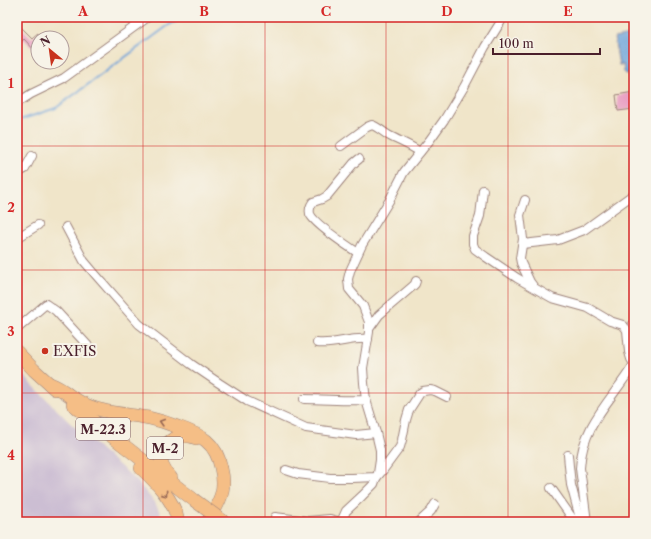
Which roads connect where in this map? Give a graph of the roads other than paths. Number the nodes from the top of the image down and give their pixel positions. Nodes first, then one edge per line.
1 (148, 17) edge
2 (503, 17) edge
3 (17, 102) edge
4 (341, 146) dead end
5 (420, 152) junction
6 (32, 156) dead end
7 (359, 159) dead end
8 (17, 173) edge
9 (483, 190) dead end
10 (634, 194) edge
11 (525, 200) dead end
12 (38, 225) dead end
13 (66, 227) dead end
14 (17, 238) edge
15 (523, 244) junction
16 (358, 253) junction
17 (416, 281) dead end
18 (535, 288) junction
19 (17, 329) edge
20 (369, 329) junction
21 (368, 339) junction
22 (317, 342) dead end
23 (634, 344) edge
24 (90, 348) dead end
25 (17, 352) edge
26 (634, 363) edge
27 (50, 384) junction
28 (447, 397) dead end
29 (304, 399) dead end
30 (366, 400) junction
31 (88, 417) junction
32 (376, 433) junction
33 (218, 455) junction
34 (568, 455) dead end
35 (286, 470) dead end
36 (376, 477) junction
37 (551, 488) dead end
38 (194, 500) junction
39 (435, 504) dead end
40 (275, 517) dead end
41 (178, 522) edge
42 (208, 522) edge
43 (224, 522) edge
44 (341, 522) edge
45 (419, 522) edge
46 (575, 522) edge
47 (582, 522) edge
48 (587, 522) edge

1 - 3 street
2 - 5 street
4 - 5 street
5 - 16 street
6 - 8 street
7 - 16 street
9 - 18 street
10 - 15 street
11 - 15 street
12 - 14 street
13 - 32 street
15 - 18 street
16 - 20 street
17 - 20 street
18 - 26 street
19 - 24 street
20 - 21 street
21 - 22 street
21 - 30 street
23 - 26 street
25 - 27 main road, M-22.3
26 - 48 street
27 - 31 main road, M-22.3
33 -> 27 main road
28 - 36 street
29 - 30 street
30 - 32 street
31 - 38 main road, M-22.3
31 -> 41 main road
32 - 36 street
33 - 38 main road, M-2
33 - 42 main road
34 - 47 street
35 - 36 street
36 - 44 street
37 - 46 street
38 - 43 main road, M-2, bridge
39 - 45 street
40 - 44 street

